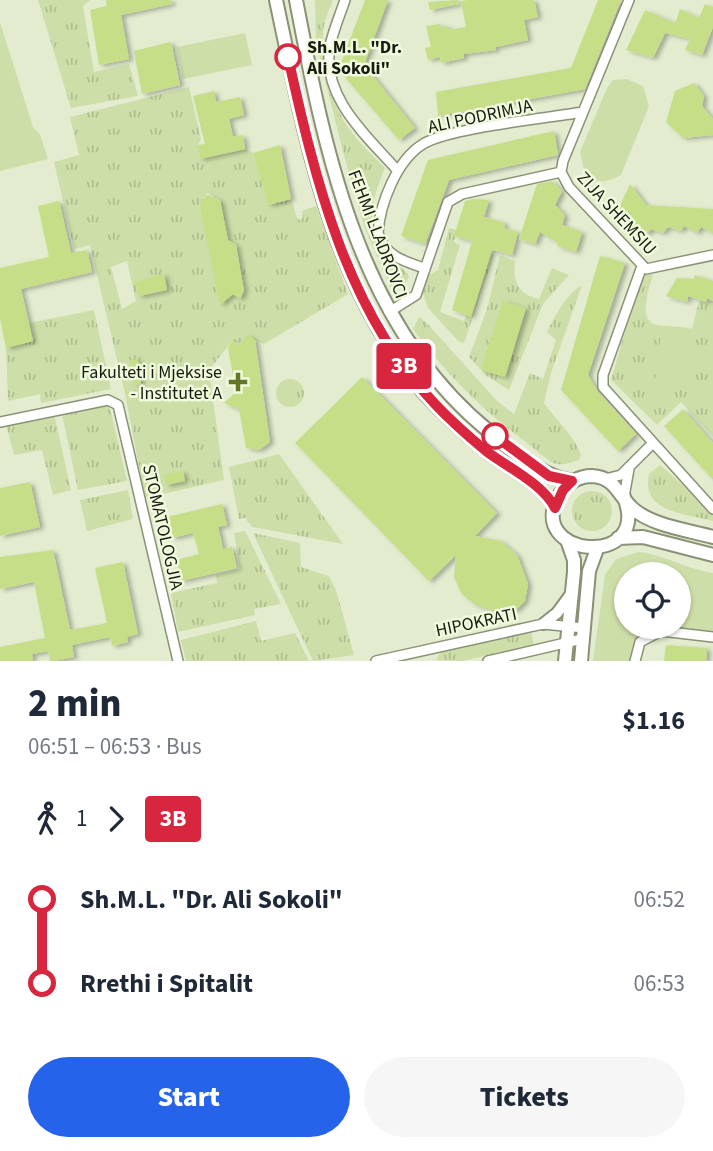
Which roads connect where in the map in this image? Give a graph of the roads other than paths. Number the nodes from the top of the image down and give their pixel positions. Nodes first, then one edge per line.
1 (276, 0) edge
2 (296, 0) edge
3 (345, 0) edge
4 (629, 0) edge
5 (583, 112) junction
6 (397, 170) junction
7 (561, 172) junction
8 (713, 255) edge
9 (642, 266) junction
10 (424, 268) junction
11 (389, 312) junction
12 (0, 422) edge
13 (652, 444) junction
14 (629, 469) junction
15 (605, 479) junction
16 (572, 481) junction
17 (624, 497) junction
18 (555, 508) junction
19 (713, 509) edge
20 (713, 537) edge
21 (618, 538) junction
22 (567, 540) junction
23 (597, 549) junction
24 (713, 555) edge
25 (573, 588) junction
26 (543, 624) junction
27 (569, 626) junction
28 (583, 633) junction
29 (713, 638) edge
30 (567, 642) junction
31 (178, 661) edge
32 (376, 661) edge
33 (488, 661) edge
34 (565, 661) edge
35 (581, 661) edge
36 (635, 661) edge

1 - 18 main road, FEHMI LLADROVCI
2 - 11 main road, FEHMI LLADROVCI
3 - 6 street
4 - 5 street, ZIJA SHEMSIU
5 - 6 street, ALI PODRIMJA
5 - 7 street, ZIJA SHEMSIU
6 - 10 street, ALI PODRIMJA
7 - 9 street, ZIJA SHEMSIU
7 - 10 street
8 - 9 street, ZIJA SHEMSIU
9 - 13 street
10 - 11 street
11 - 16 main road, FEHMI LLADROVCI
12 - 31 street, STOMATOLOGJIA
13 - 14 street
13 - 19 street
14 - 15 street
14 - 17 street
15 - 16 main road
15 - 17 main road
16 - 18 main road
17 - 20 main road
17 - 21 main road
18 - 22 main road
21 - 23 main road
21 - 24 main road
22 - 23 main road
22 - 25 main road
23 - 28 main road
25 - 26 street
25 - 27 main road
26 - 27 street, HIPOKRATI
26 - 32 street, HIPOKRATI
27 - 28 street, HIPOKRATI
27 - 30 main road
28 - 30 street
28 - 35 main road
29 - 36 street
30 - 33 street
30 - 34 main road

